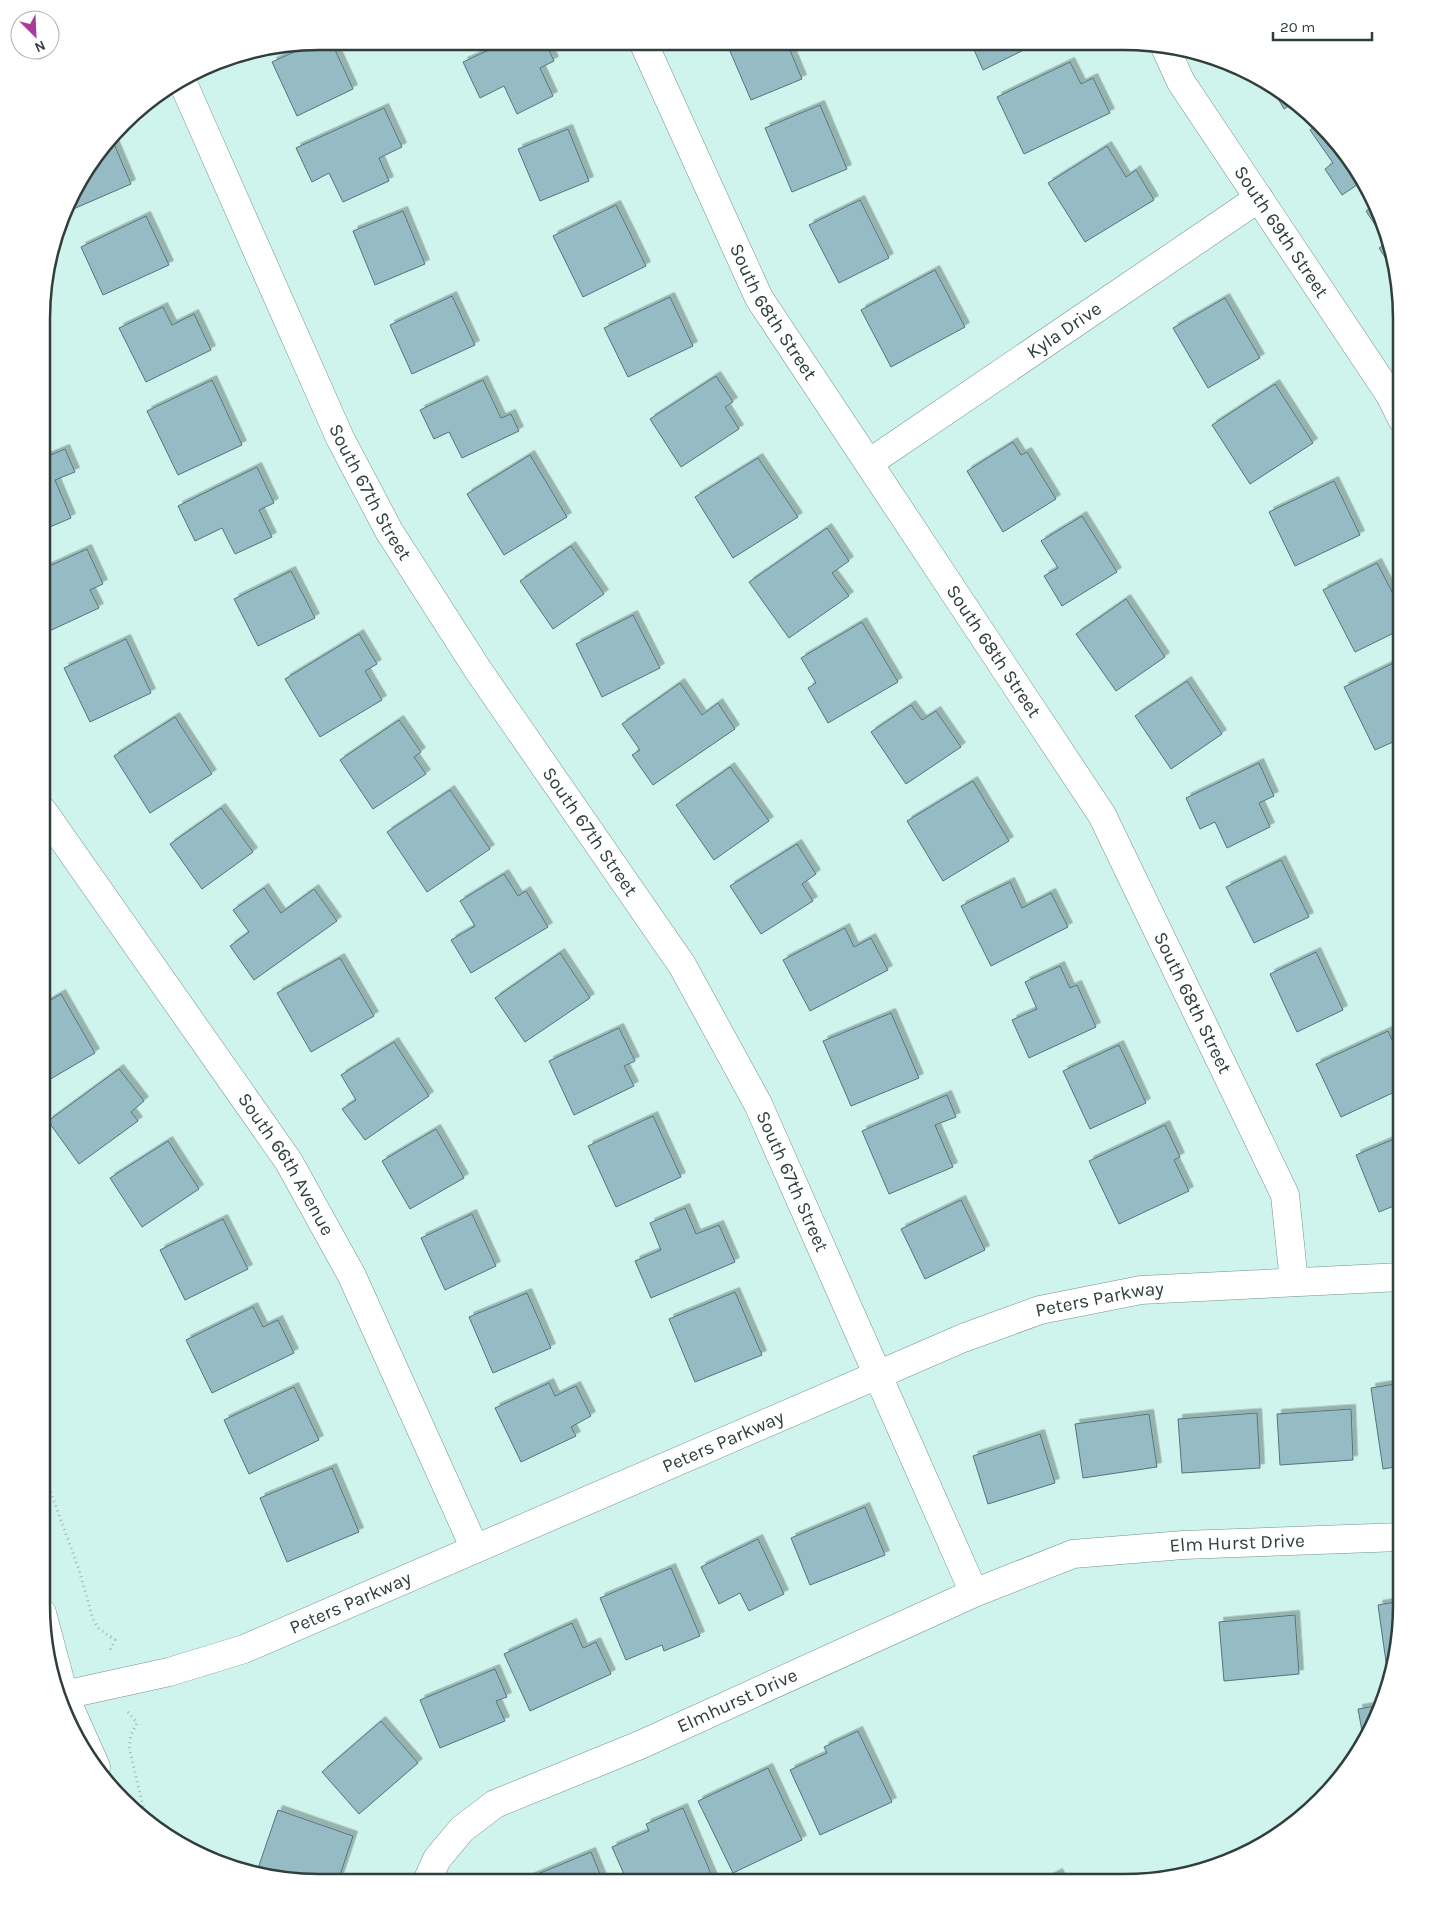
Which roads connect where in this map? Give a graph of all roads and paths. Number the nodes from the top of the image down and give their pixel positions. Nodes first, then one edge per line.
1 (647, 50) edge
2 (1168, 54) edge
3 (184, 86) edge
4 (1259, 198) junction
5 (1393, 401) edge
6 (869, 463) junction
7 (50, 821) edge
8 (1393, 1277) edge
9 (1294, 1282) junction
10 (878, 1375) junction
11 (50, 1490) edge
12 (1393, 1537) edge
13 (475, 1549) junction
14 (1073, 1554) joint
15 (974, 1593) junction
16 (120, 1683) junction
17 (69, 1704) edge
18 (128, 1714) dead end
19 (143, 1808) edge
20 (430, 1874) edge

1 - 6 street, South 68th Street
2 - 4 street, South 69th Street
3 - 10 street, South 67th Street
4 - 5 street, South 69th Street
4 - 6 street, Kyla Drive
6 - 9 street, South 68th Street
7 - 13 street, South 66th Avenue
8 - 9 street, Peters Parkway
9 - 10 street, Peters Parkway
10 - 13 street, Peters Parkway
10 - 15 street, South 67th Street
11 - 16 path
12 - 14 street, Elm Hurst Drive
13 - 16 street, Peters Parkway
14 - 15 street, Elmhurst Drive
15 - 20 street, Elmhurst Drive
16 - 17 street, Peters Parkway
18 - 19 path

